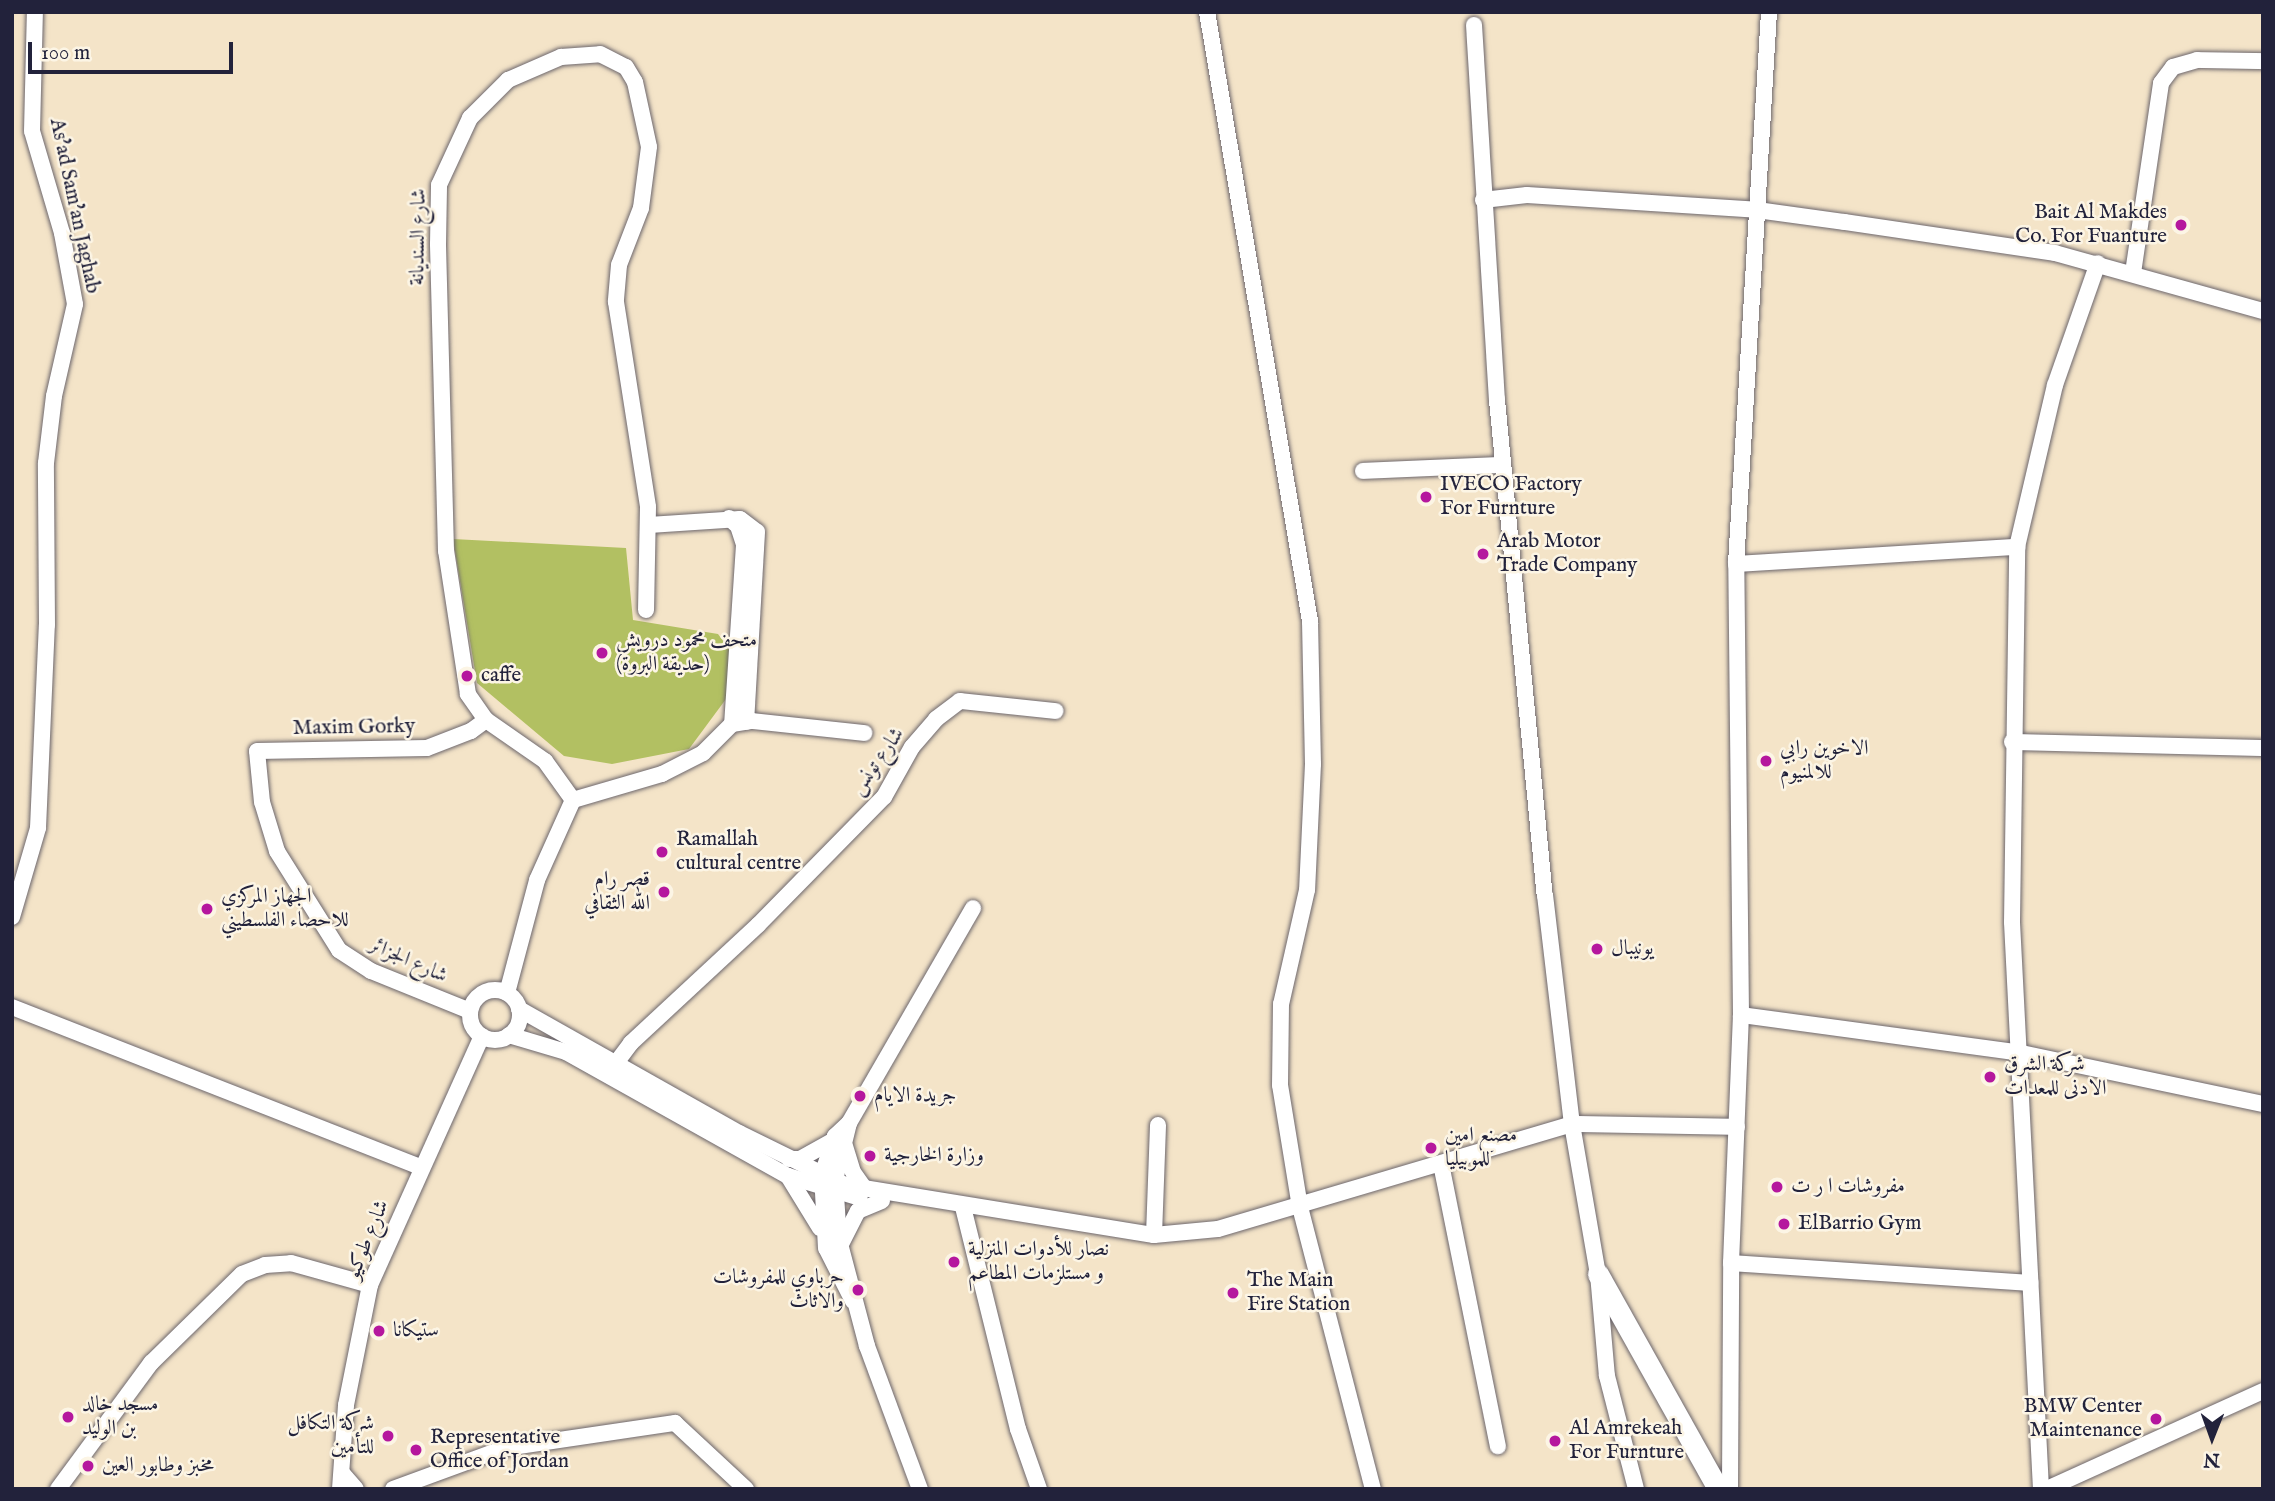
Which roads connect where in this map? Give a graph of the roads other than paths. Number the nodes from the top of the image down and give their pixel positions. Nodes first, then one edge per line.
1 (35, 12) edge
2 (1207, 12) edge
3 (1769, 12) edge
4 (1474, 25) dead end
5 (2263, 61) edge
6 (1483, 201) junction
7 (1757, 210) junction
8 (2098, 263) junction
9 (2133, 273) junction
10 (2263, 312) edge
11 (1503, 465) junction
12 (1363, 471) dead end
13 (649, 525) junction
14 (2017, 547) junction
15 (1736, 564) junction
16 (646, 610) dead end
17 (1055, 711) dead end
18 (486, 720) junction
19 (739, 723) junction
20 (864, 733) dead end
21 (2012, 742) junction
22 (2263, 748) edge
23 (257, 751) joint
24 (573, 800) junction
25 (973, 908) dead end
26 (12, 917) edge
27 (507, 993) junction
28 (12, 1007) edge
29 (519, 1009) junction
30 (470, 1011) junction
31 (1741, 1015) junction
32 (509, 1035) junction
33 (482, 1036) junction
34 (2021, 1053) junction
35 (616, 1063) junction
36 (2263, 1104) edge
37 (1572, 1124) junction
38 (1158, 1125) dead end
39 (1737, 1127) junction
40 (839, 1143) junction
41 (789, 1159) junction
42 (1441, 1164) junction
43 (421, 1167) junction
44 (788, 1176) junction
45 (828, 1184) junction
46 (865, 1189) junction
47 (882, 1201) junction
48 (1300, 1207) junction
49 (963, 1208) junction
50 (1154, 1235) junction
51 (824, 1237) junction
52 (841, 1248) junction
53 (1731, 1263) junction
54 (1598, 1274) junction
55 (2030, 1283) junction
56 (370, 1285) junction
57 (853, 1301) junction
58 (2263, 1391) edge
59 (1498, 1446) dead end
60 (341, 1481) edge
61 (401, 1488) edge
62 (58, 1489) edge
63 (356, 1489) edge
64 (746, 1489) edge
65 (920, 1489) edge
66 (1039, 1489) edge
67 (1373, 1489) edge
68 (1636, 1489) edge
69 (1718, 1489) edge
70 (1730, 1489) edge
71 (2041, 1489) edge
72 (2047, 1489) edge

1 - 26 street, As'ad Sam'an Jaghab
2 - 48 street
3 - 7 street
4 - 6 street
5 - 9 street
6 - 7 street
6 - 11 street
7 - 8 street
7 - 15 street
8 - 9 street
8 - 14 street
9 - 10 street
11 - 12 street
11 - 37 street
13 - 16 street, شارع السنديانة
13 - 18 street, شارع السنديانة
13 - 19 street
14 - 15 street
14 - 21 street
15 - 31 street
17 - 35 street, شارع تونس
18 - 23 street, Maxim Gorky
18 - 24 street, شارع السنديانة
19 - 20 street
19 - 24 street
21 - 22 street
21 - 34 street
23 - 30 street, شارع الجزائر
24 - 27 street
25 - 40 street
27 - 29 street
27 - 30 street
28 - 43 street
29 - 32 street
29 - 35 street
30 - 33 street
31 - 34 street
31 - 39 street
32 - 33 street
32 - 44 street
33 - 43 street, شارع طوكيو
34 - 36 street
34 - 55 street
35 - 41 street
37 - 39 street
37 - 42 street
37 - 54 street
38 - 50 street
39 - 53 street
40 - 41 street
40 - 45 street
40 - 46 street
41 - 45 street
42 - 48 street
42 - 59 street
43 - 56 street, شارع طوكيو
44 - 45 street
44 - 51 street
45 - 46 street
45 - 47 street
45 - 51 street
45 - 52 street
46 - 49 street
47 - 49 street
47 - 52 street
48 - 50 street
48 - 67 street
49 - 50 street
49 - 66 street
51 - 57 street
52 - 57 street
53 - 55 street
53 - 70 street
54 - 68 street
54 - 69 street
55 - 71 street
56 - 60 street, شارع طوكيو
56 - 62 street
57 - 65 street
58 - 72 street
60 - 63 street
61 - 64 street

